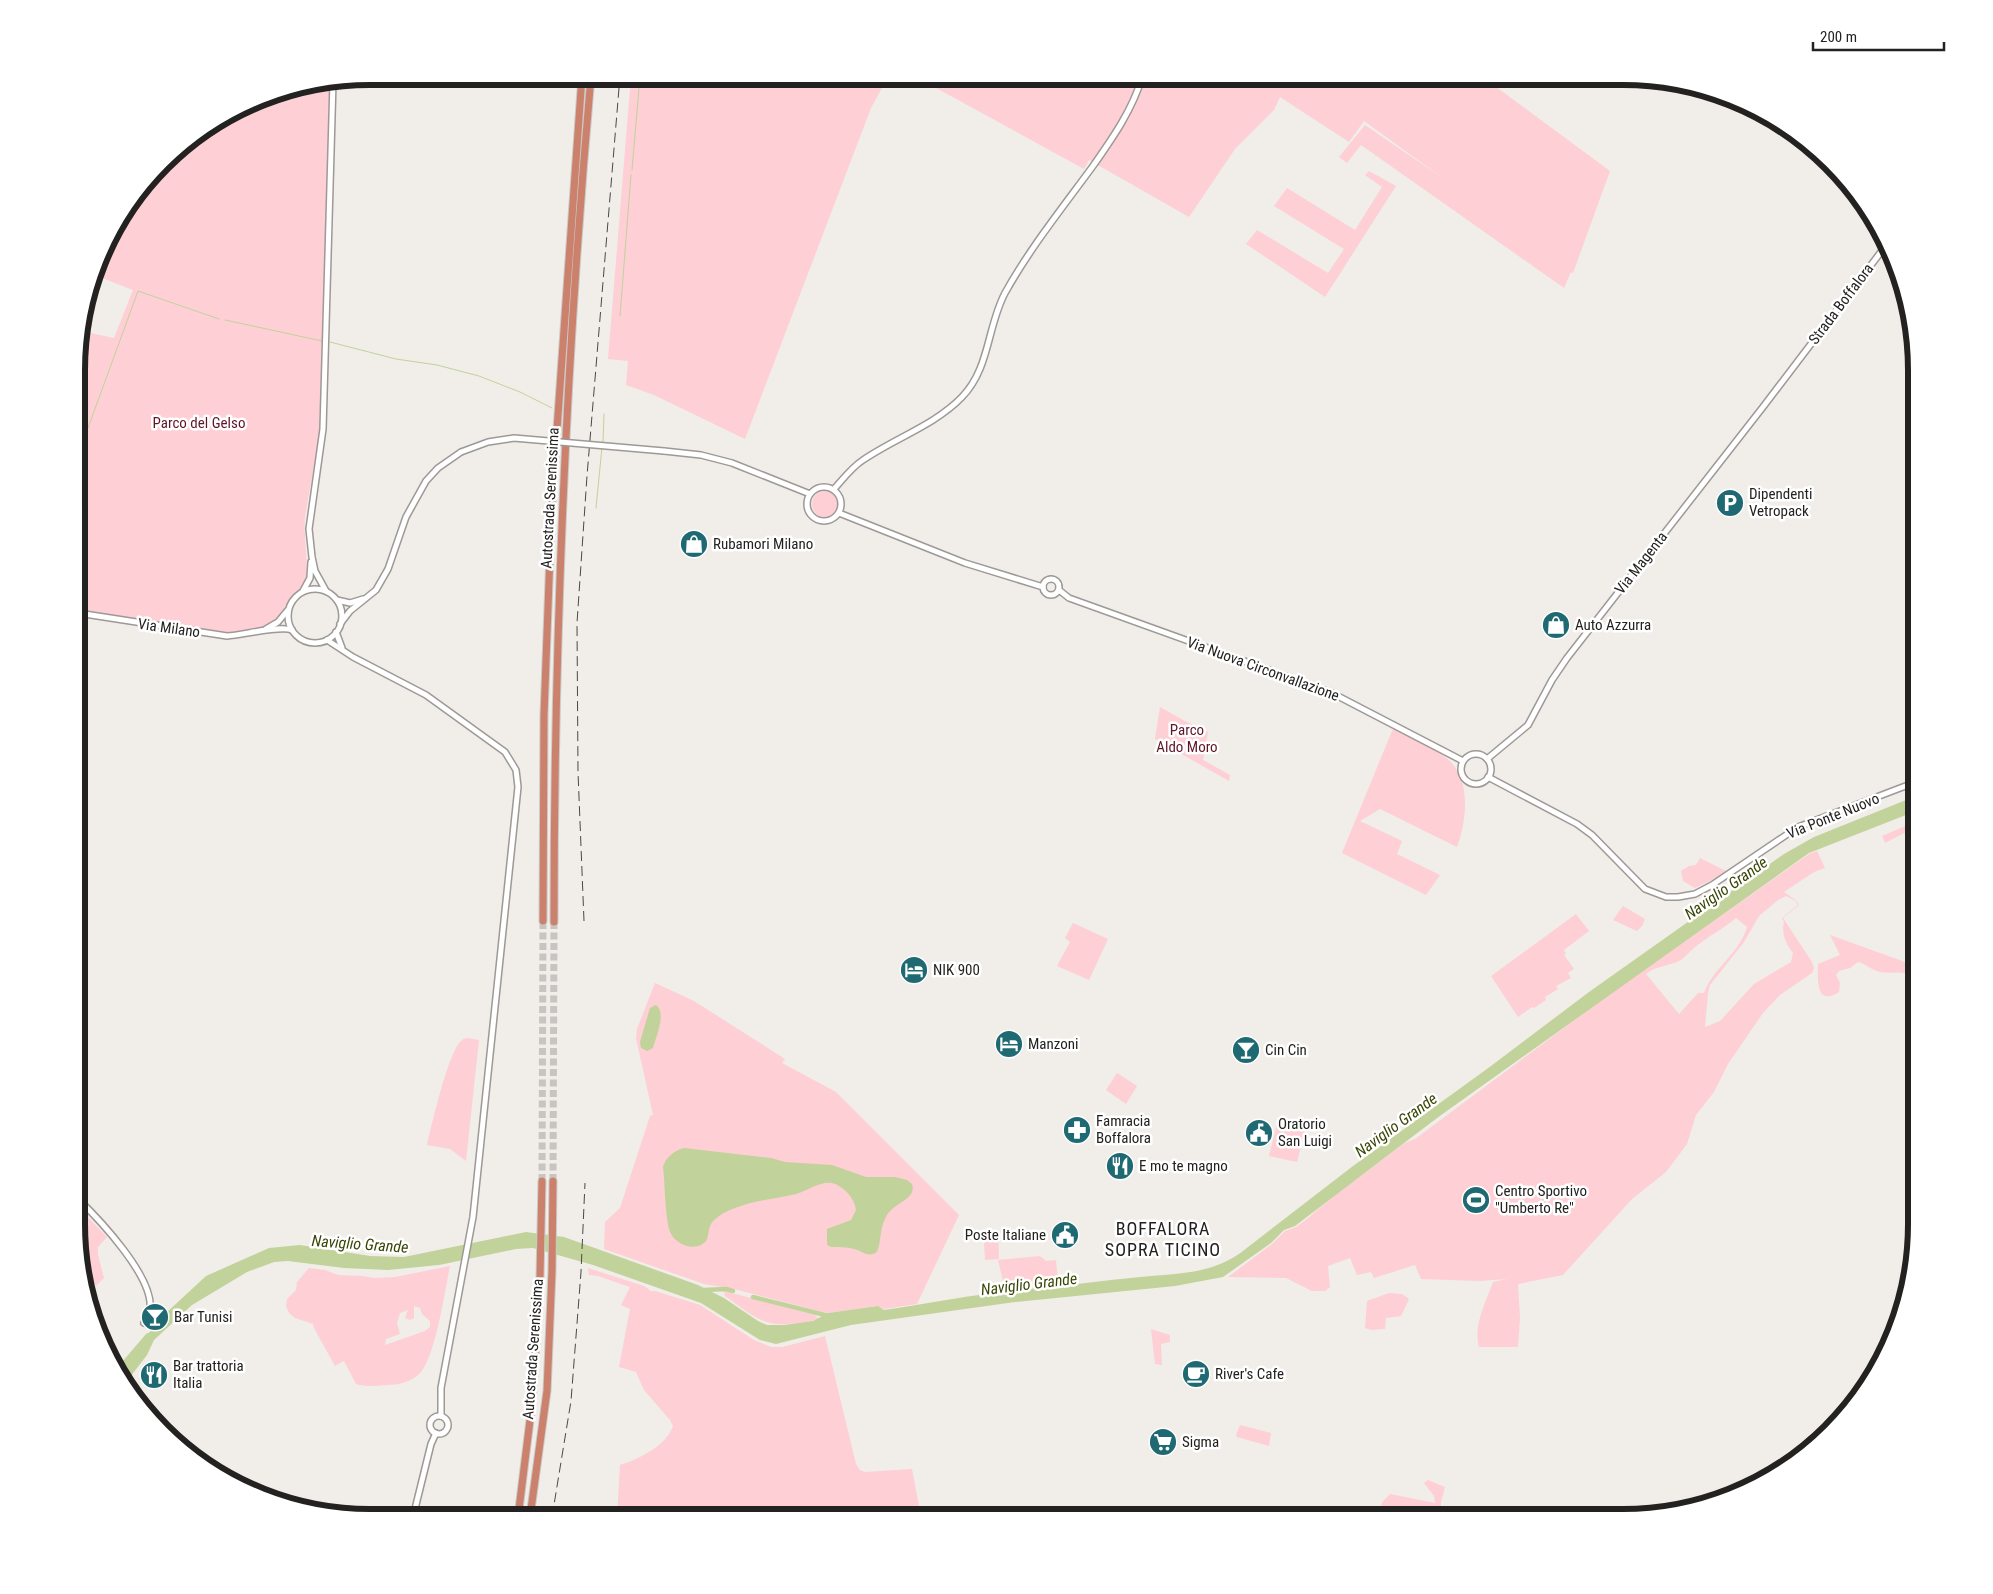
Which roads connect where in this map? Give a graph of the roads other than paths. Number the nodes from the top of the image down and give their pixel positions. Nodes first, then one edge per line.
1 (581, 85) edge
2 (590, 85) edge
3 (1139, 85) edge
4 (333, 87) edge
5 (1882, 251) edge
6 (1796, 365) joint
7 (834, 489) junction
8 (810, 494) junction
9 (839, 513) junction
10 (312, 557) junction
11 (1043, 587) junction
12 (1058, 590) junction
13 (326, 591) junction
14 (303, 592) junction
15 (366, 598) junction
16 (336, 600) junction
17 (290, 604) junction
18 (85, 614) edge
19 (340, 624) junction
20 (292, 630) junction
21 (261, 632) junction
22 (336, 632) junction
23 (327, 640) junction
24 (344, 650) junction
25 (1487, 759) junction
26 (1462, 761) junction
27 (1488, 777) junction
28 (1908, 785) edge
29 (543, 922) tunnel mouth
30 (554, 922) tunnel mouth
31 (542, 1181) tunnel mouth
32 (553, 1181) tunnel mouth
33 (85, 1206) edge
34 (144, 1323) dead end
35 (441, 1416) junction
36 (436, 1433) junction
37 (415, 1509) edge
38 (519, 1509) edge
39 (531, 1509) edge

1 - 29 highway, Autostrada Serenissima
2 - 30 highway, Autostrada Serenissima
3 - 7 street
4 - 10 street
5 - 6 street, Strada Boffalora
6 - 25 street, Via Magenta
7 - 8 street
7 - 9 street
8 - 9 street
8 - 15 street, bridge
9 - 11 street
10 - 13 street
10 - 14 street
11 - 12 street
11 - 12 street
12 - 26 street, Via Nuova Circonvallazione
13 - 14 street
13 - 16 street
14 - 17 street
15 - 16 street
15 - 19 street
16 - 19 street
17 - 20 street
17 - 21 street, Via Milano
18 - 21 street, Via Milano
19 - 22 street
20 - 21 street, Via Milano
20 - 23 street
22 - 23 street
22 - 24 street
23 - 24 street
24 - 35 street
25 - 26 street
25 - 27 street
26 - 27 street
27 - 28 street, Via Ponte Nuovo
31 - 38 highway, Autostrada Serenissima
32 - 39 highway, Autostrada Serenissima
33 - 34 street
35 - 36 street
35 - 36 street
36 - 37 street

